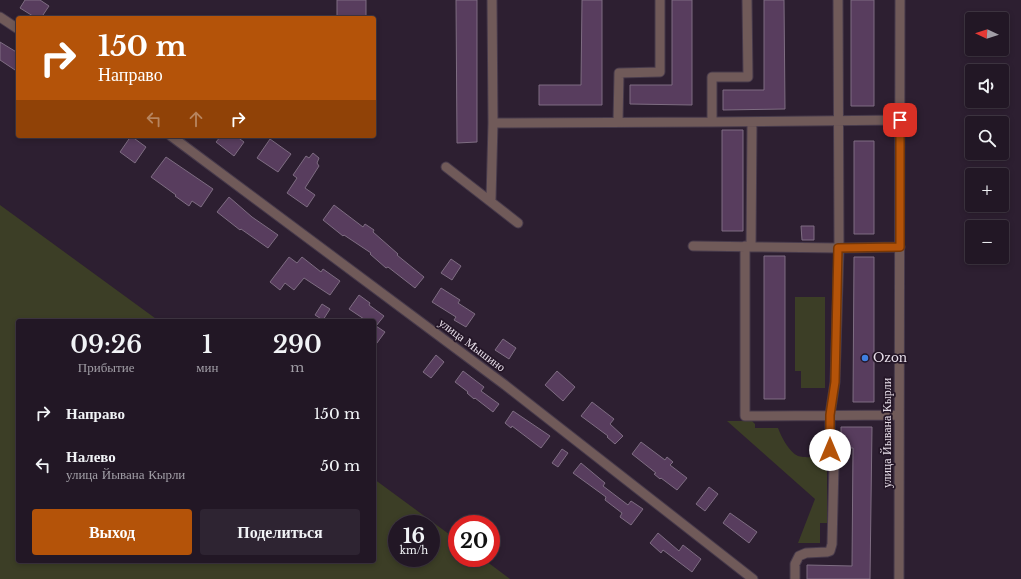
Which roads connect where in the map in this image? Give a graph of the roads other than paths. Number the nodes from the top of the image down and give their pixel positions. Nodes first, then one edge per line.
1 (492, 0) edge
2 (660, 0) edge
3 (747, 0) edge
4 (838, 0) edge
5 (900, 0) edge
6 (0, 17) edge
7 (16, 27) edge
8 (900, 120) junction
9 (839, 121) junction
10 (618, 122) junction
11 (712, 122) junction
12 (752, 122) junction
13 (493, 123) junction
14 (174, 138) edge
15 (446, 167) dead end
16 (491, 199) dead end
17 (518, 223) dead end
18 (693, 246) dead end
19 (748, 246) junction
20 (900, 247) junction
21 (838, 248) junction
22 (830, 415) junction
23 (899, 416) junction
24 (753, 579) edge
25 (794, 579) edge
26 (899, 579) edge

1 - 13 street
2 - 10 street
3 - 11 street
4 - 9 street
5 - 8 street, улица Йывана Кырли
6 - 7 street
8 - 9 street
8 - 20 street, улица Йывана Кырли
9 - 12 street
9 - 21 street
10 - 11 street
10 - 13 street
11 - 12 street
12 - 19 street
13 - 16 street
14 - 24 street, улица Мышино
15 - 17 street
18 - 19 street
19 - 21 street
19 - 22 street
20 - 21 street
20 - 23 street, улица Йывана Кырли
21 - 22 street
22 - 23 street
22 - 25 street
23 - 26 street, улица Йывана Кырли

